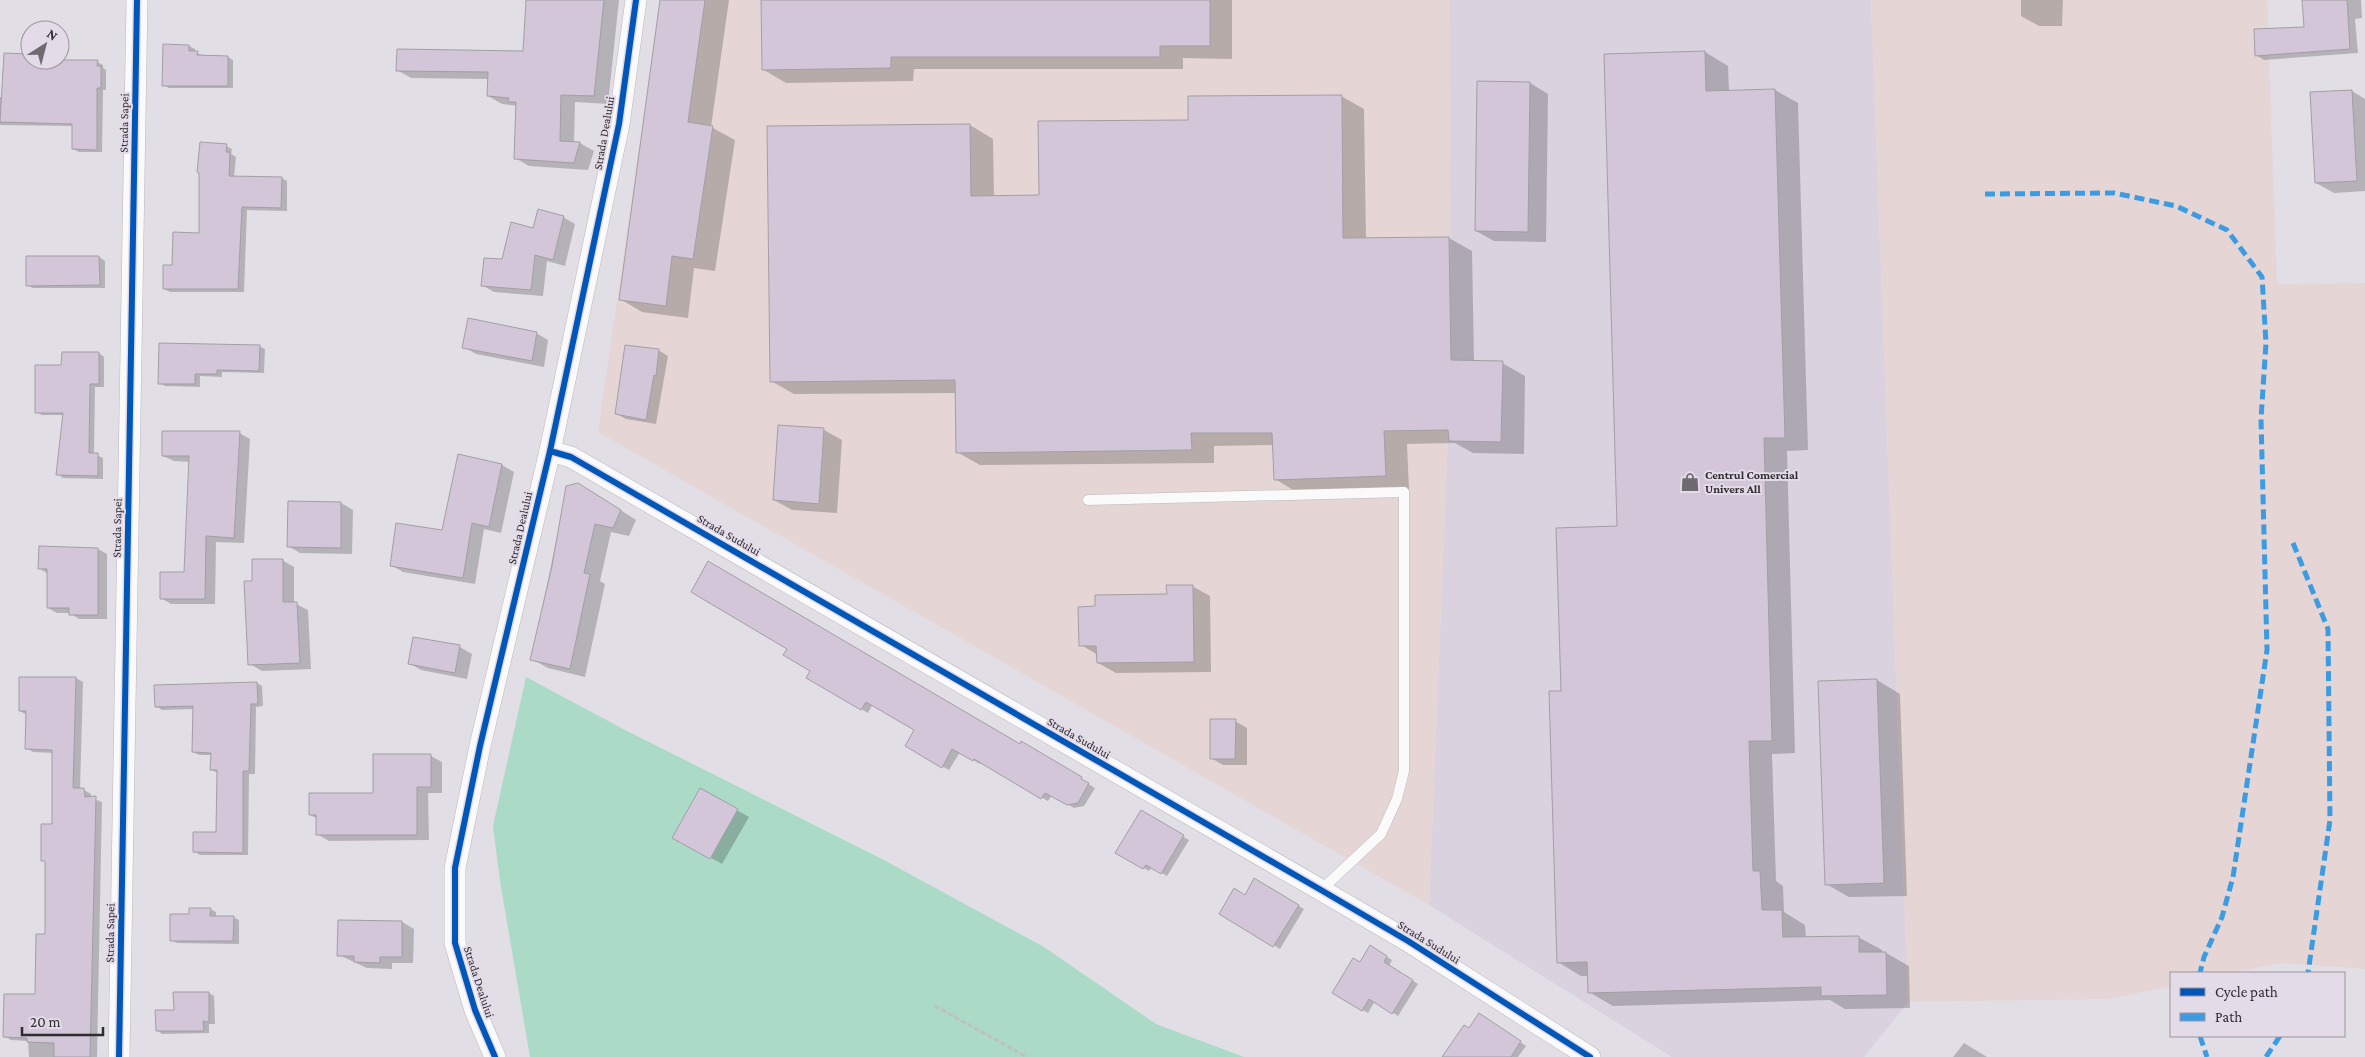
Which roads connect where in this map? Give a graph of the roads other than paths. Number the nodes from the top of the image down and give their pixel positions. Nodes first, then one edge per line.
1 (137, 0) edge
2 (636, 0) edge
3 (550, 451) junction
4 (1088, 500) dead end
5 (1321, 890) junction
6 (119, 1057) edge
7 (495, 1057) edge
8 (1590, 1057) edge

1 - 6 street, Strada Sapei
2 - 3 street, Strada Dealului
3 - 5 street, Strada Sudului
3 - 7 street, Strada Dealului
4 - 5 lane
5 - 8 street, Strada Sudului

